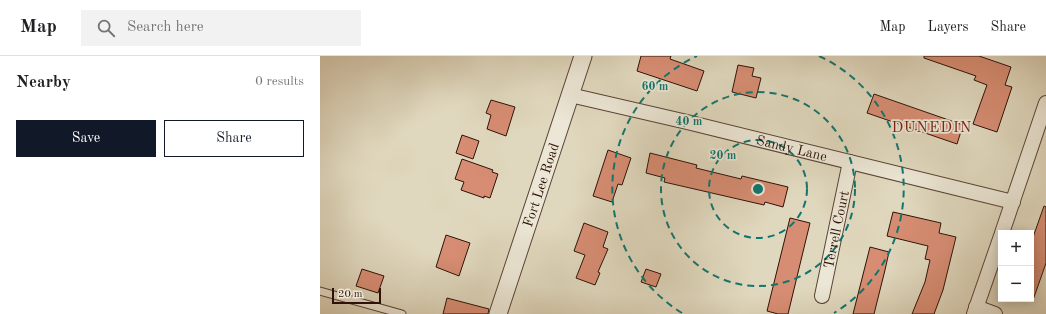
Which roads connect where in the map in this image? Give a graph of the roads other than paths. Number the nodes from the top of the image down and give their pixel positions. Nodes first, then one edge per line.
1 (584, 56) edge
2 (570, 96) junction
3 (1046, 103) edge
4 (850, 162) junction
5 (1013, 202) junction
6 (1003, 230) edge
7 (998, 245) edge
8 (320, 291) edge
9 (822, 296) dead end
10 (975, 311) edge
11 (402, 314) edge
12 (498, 314) edge
13 (995, 314) edge

1 - 2 street, Fort Lee Road
2 - 4 street, Sandy Lane
2 - 12 street, Fort Lee Road
3 - 5 street
4 - 5 street, Sandy Lane
4 - 9 street, Terrell Court
5 - 6 street
7 - 10 street
8 - 11 lane
10 - 13 street

